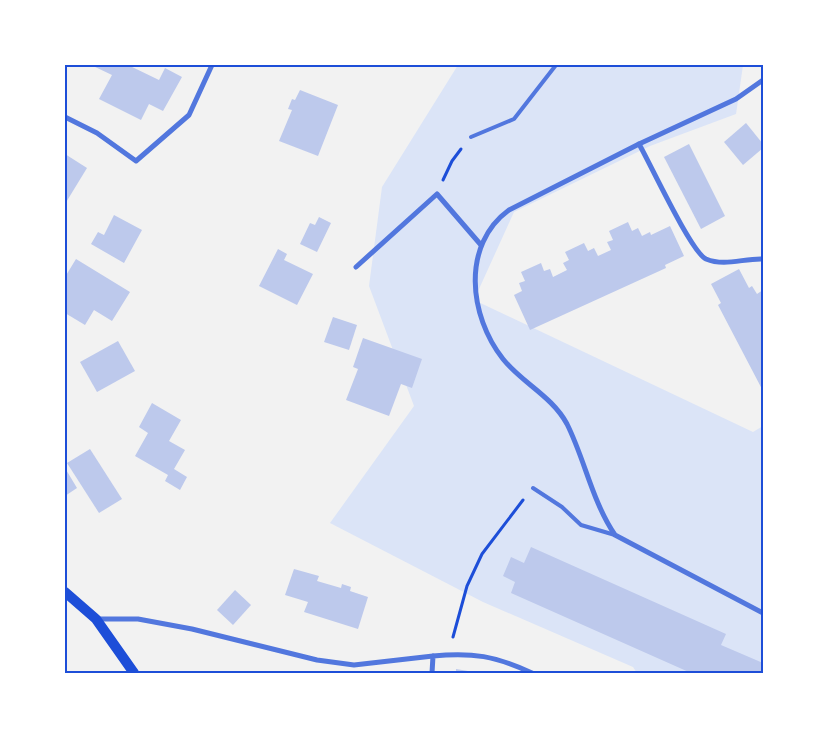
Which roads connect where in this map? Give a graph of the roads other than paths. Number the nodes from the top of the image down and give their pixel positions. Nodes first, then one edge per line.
1 (212, 65) edge
2 (556, 65) edge
3 (763, 80) edge
4 (65, 117) edge
5 (471, 137) road end
6 (639, 144) junction
7 (480, 244) junction
8 (762, 260) edge
9 (356, 267) dead end
10 (533, 488) road end
11 (615, 535) junction
12 (65, 592) edge
13 (763, 613) edge
14 (96, 619) junction
15 (433, 656) junction
16 (134, 673) edge
17 (432, 673) edge
18 (532, 673) edge

1 - 4 street
2 - 5 lane
3 - 6 street
6 - 7 street
6 - 8 street
7 - 9 street
7 - 11 street
10 - 11 lane
11 - 13 street
12 - 14 main road
14 - 15 street
14 - 16 main road
15 - 17 street
15 - 18 street

